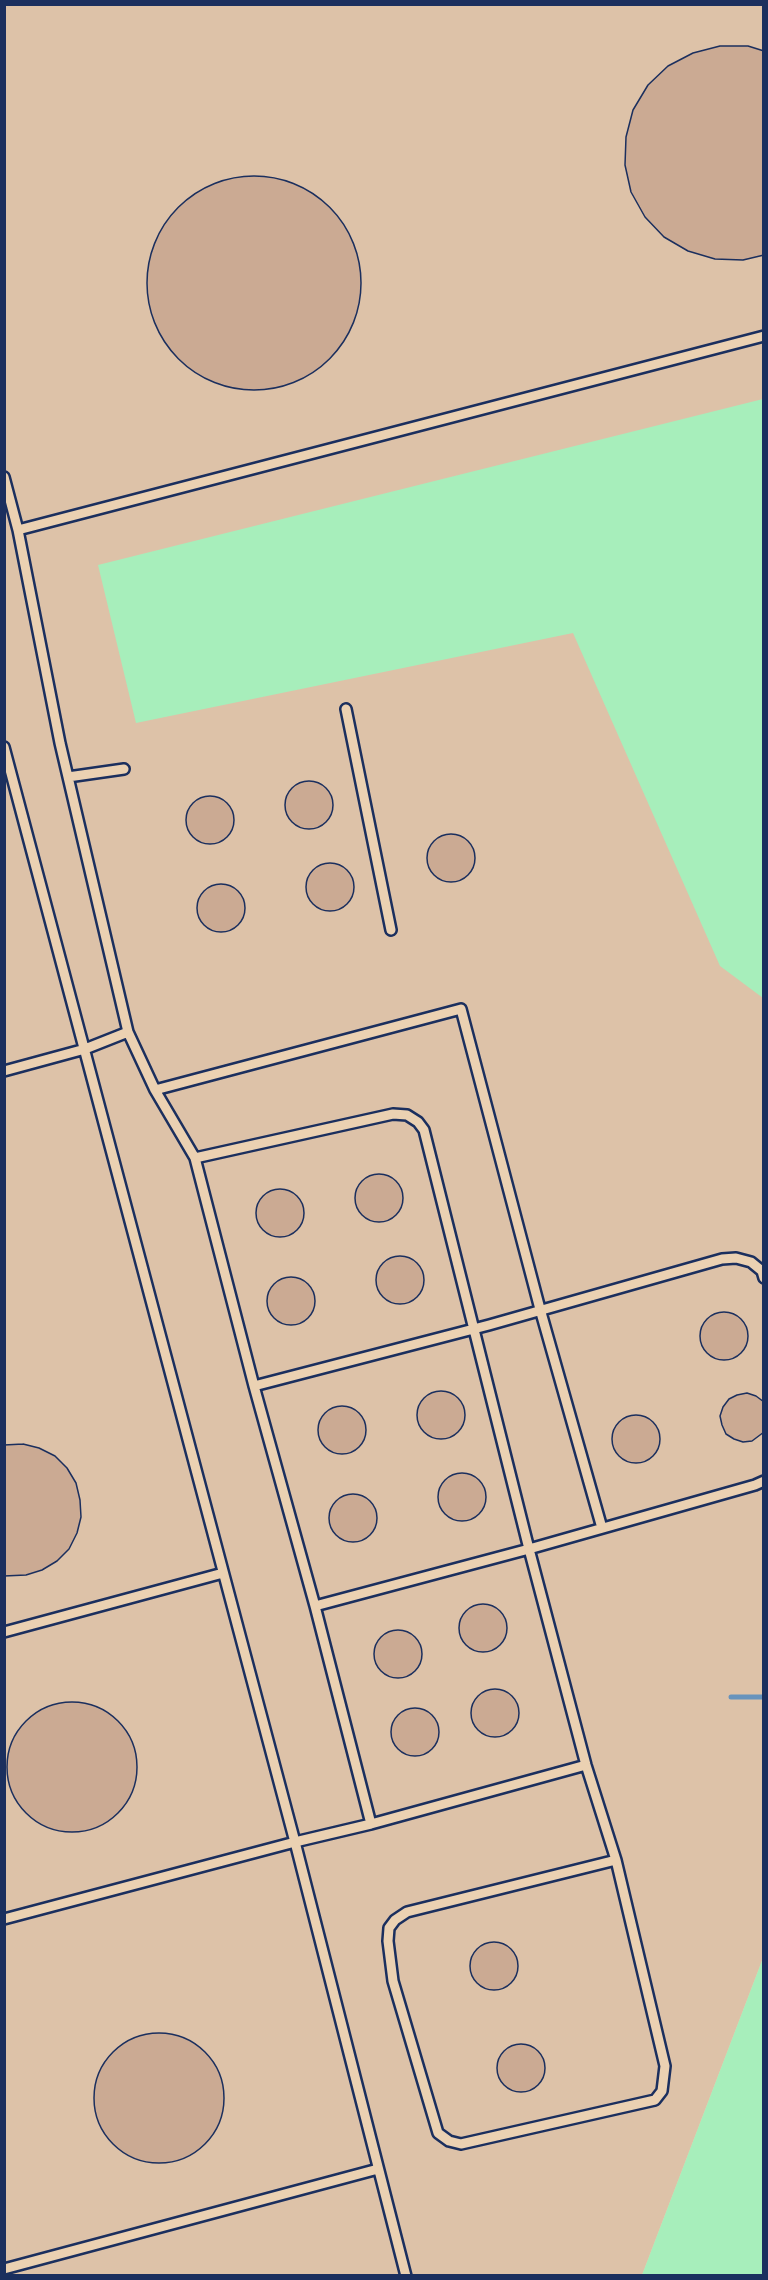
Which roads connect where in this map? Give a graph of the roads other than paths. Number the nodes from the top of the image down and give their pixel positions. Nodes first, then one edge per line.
1 (764, 336) edge
2 (4, 477) edge
3 (18, 530) junction
4 (346, 709) dead end
5 (4, 747) edge
6 (124, 769) dead end
7 (68, 777) junction
8 (391, 930) dead end
9 (128, 1032) junction
10 (85, 1049) junction
11 (4, 1071) edge
12 (154, 1090) junction
13 (195, 1158) junction
14 (764, 1278) edge
15 (540, 1310) junction
16 (473, 1328) junction
17 (254, 1386) junction
18 (764, 1481) edge
19 (602, 1527) junction
20 (529, 1549) junction
21 (223, 1573) junction
22 (315, 1606) junction
23 (4, 1632) edge
24 (586, 1765) junction
25 (371, 1824) junction
26 (295, 1842) junction
27 (616, 1860) junction
28 (4, 1919) edge
29 (378, 2169) junction
30 (4, 2269) edge
31 (406, 2276) edge

1 - 3 lane
2 - 3 lane
3 - 7 lane
4 - 8 lane
5 - 10 lane
6 - 7 lane
7 - 9 lane
9 - 10 lane
9 - 12 lane
10 - 11 lane
10 - 21 lane
12 - 13 lane
12 - 15 lane
13 - 16 lane
13 - 17 lane
14 - 15 lane
15 - 16 lane
15 - 19 lane
16 - 17 lane
16 - 20 lane
17 - 22 lane
18 - 19 lane
19 - 20 lane
20 - 22 lane
20 - 24 lane
21 - 23 lane
21 - 26 lane
22 - 25 lane
24 - 25 lane
24 - 27 lane
25 - 26 lane
26 - 28 lane
26 - 29 lane
27 - 27 lane
29 - 30 lane
29 - 31 lane

